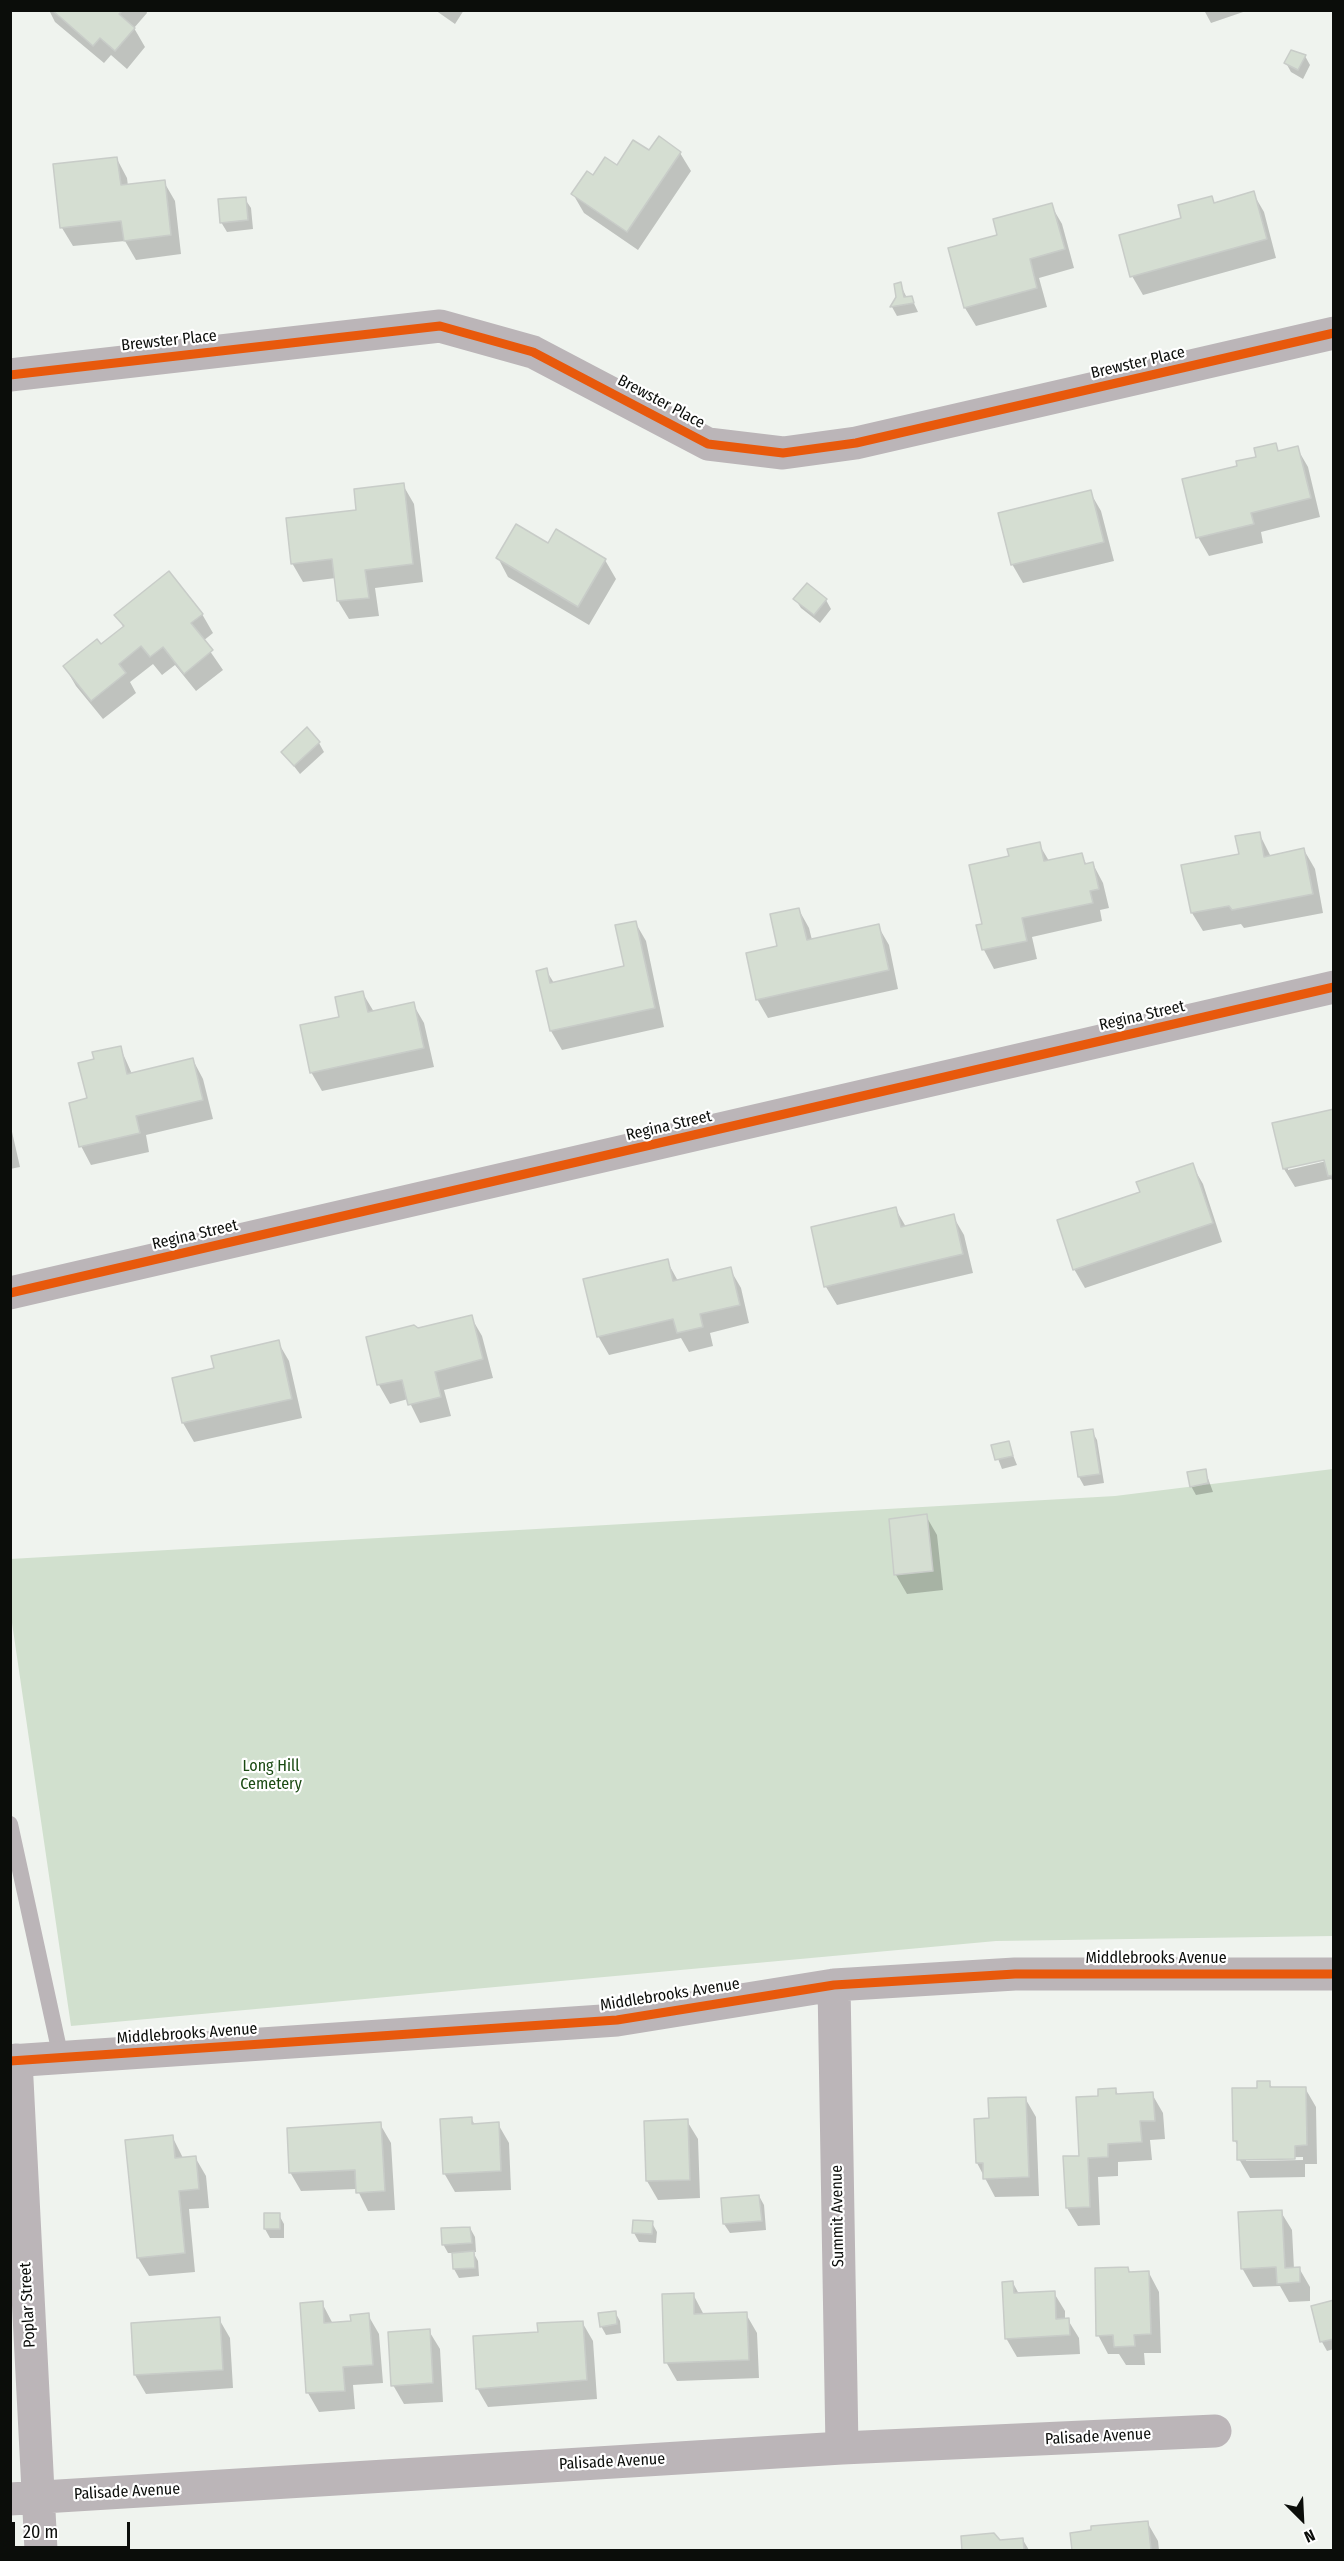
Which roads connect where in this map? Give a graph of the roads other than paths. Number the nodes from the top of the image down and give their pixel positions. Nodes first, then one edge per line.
1 (1334, 333) edge
2 (10, 375) edge
3 (1334, 987) edge
4 (10, 1293) edge
5 (10, 1824) edge
6 (1334, 1974) edge
7 (834, 1985) junction
8 (61, 2058) junction
9 (13, 2060) edge
10 (1215, 2431) dead end
11 (842, 2448) junction
12 (24, 2498) edge
13 (41, 2550) edge

1 - 2 street, Brewster Place
3 - 4 street, Regina Street
5 - 8 lane
6 - 7 street, Middlebrooks Avenue
7 - 8 street, Middlebrooks Avenue
7 - 11 street, Summit Avenue
8 - 9 street, Middlebrooks Avenue
9 - 12 street, Poplar Street
10 - 11 street, Palisade Avenue
11 - 12 street, Palisade Avenue
12 - 13 street, Poplar Street

